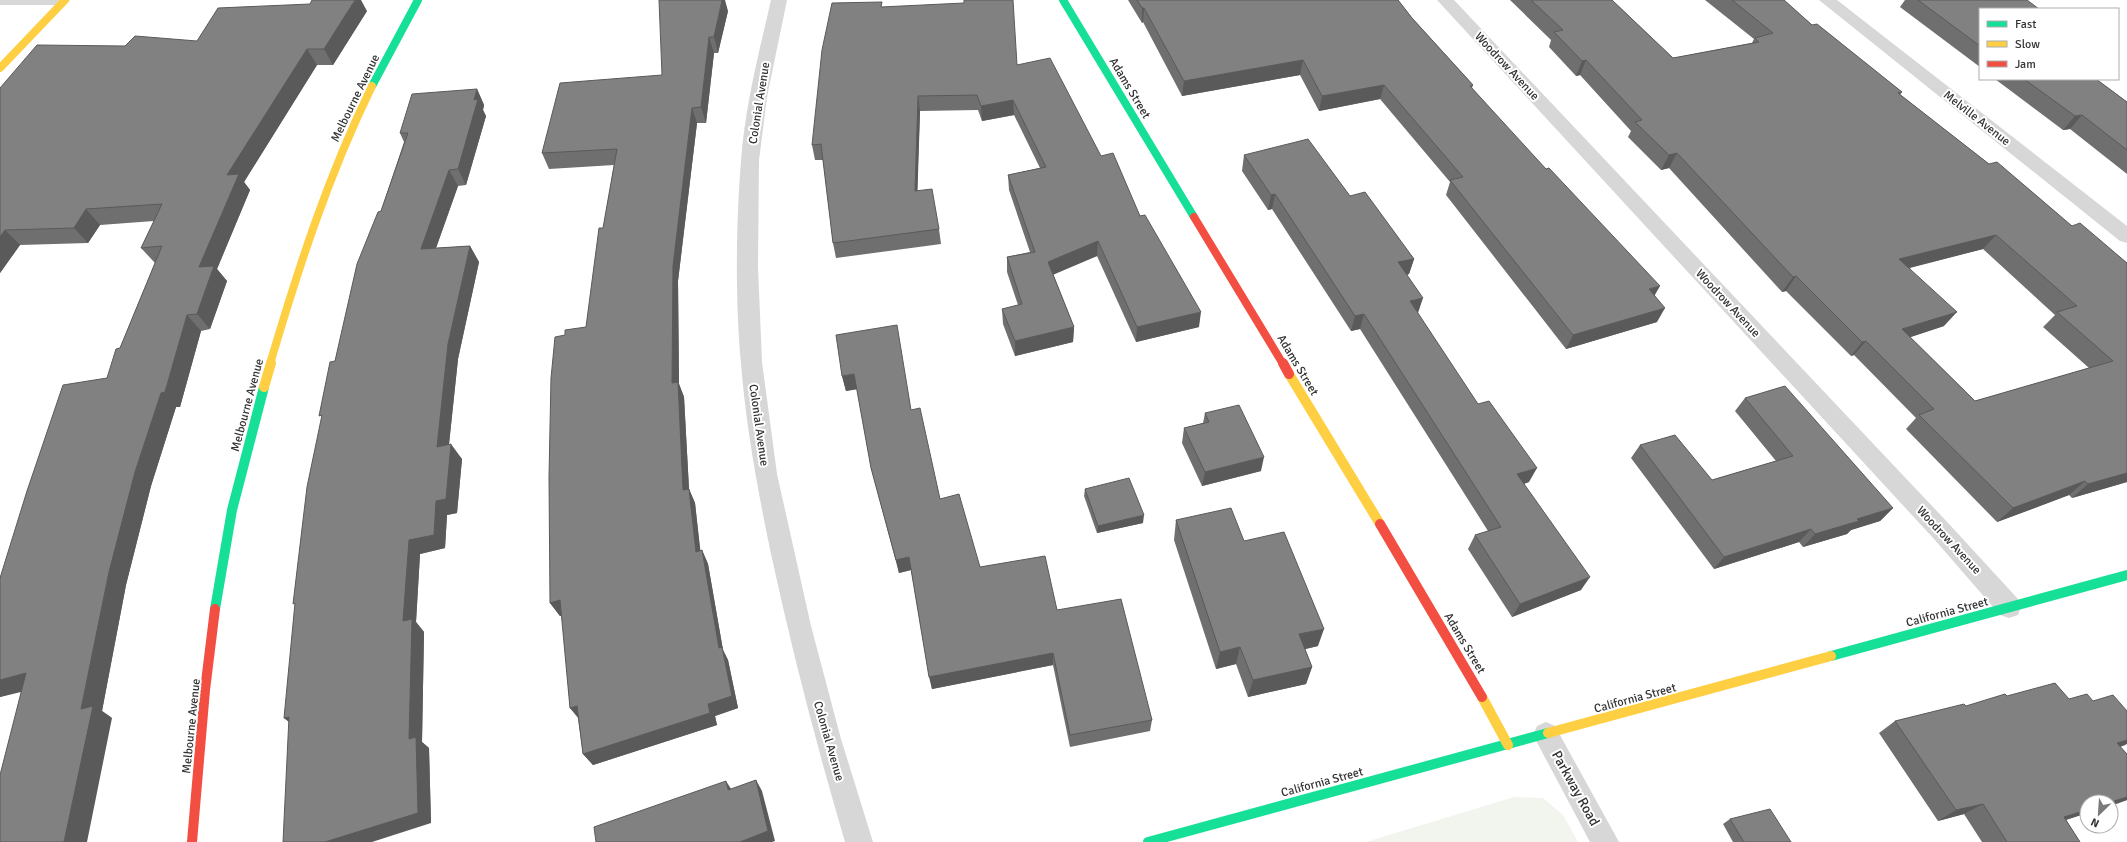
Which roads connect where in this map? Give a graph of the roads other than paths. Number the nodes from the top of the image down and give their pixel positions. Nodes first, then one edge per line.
1 (418, 0) edge
2 (779, 0) edge
3 (1064, 0) edge
4 (1445, 0) edge
5 (1827, 0) edge
6 (0, 1) edge
7 (64, 1) edge
8 (0, 68) edge
9 (2127, 236) edge
10 (2127, 575) edge
11 (2009, 607) junction
12 (1546, 735) junction
13 (1508, 745) junction
14 (192, 842) edge
15 (859, 842) edge
16 (1148, 842) edge
17 (1605, 842) edge

1 - 14 street, Melbourne Avenue
2 - 15 street, Colonial Avenue
3 - 13 street, Adams Street
4 - 11 street, Woodrow Avenue
5 - 9 street, Melville Avenue
6 - 7 lane
7 - 8 street
10 - 11 street, California Street
11 - 12 street, California Street
12 - 13 street, California Street
12 - 17 street, Parkway Road
13 - 16 street, California Street

